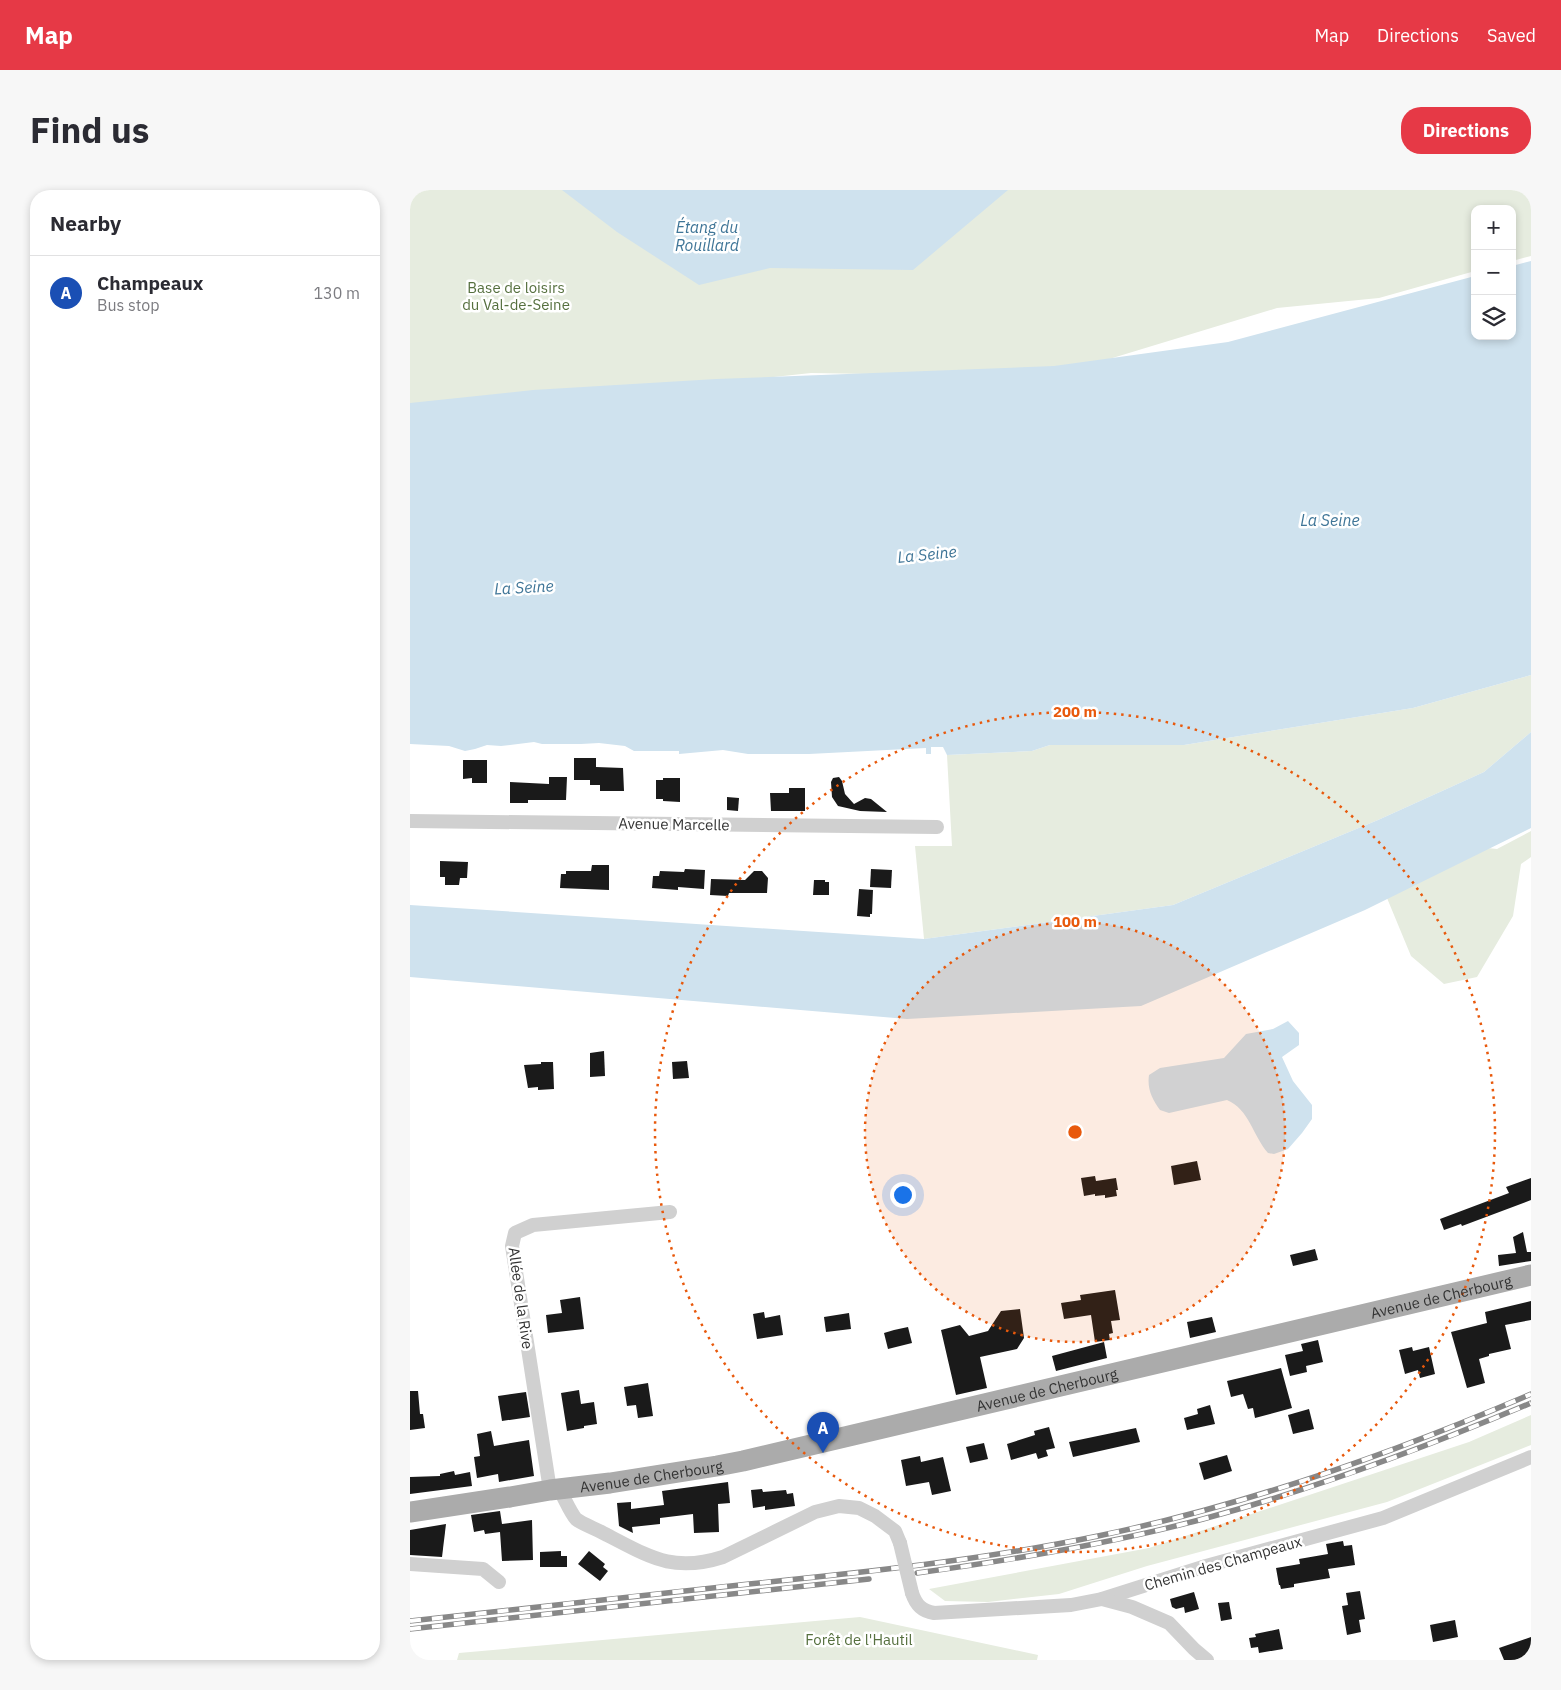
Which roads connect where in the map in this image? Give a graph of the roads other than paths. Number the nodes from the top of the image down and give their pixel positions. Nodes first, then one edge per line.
1 (410, 821) edge
2 (937, 827) dead end
3 (670, 1212) dead end
4 (1531, 1275) edge
5 (1531, 1458) edge
6 (554, 1489) junction
7 (410, 1512) edge
8 (410, 1564) edge
9 (499, 1582) dead end
10 (1102, 1599) junction
11 (1208, 1660) edge

1 - 2 street, Avenue Marcelle
3 - 6 street, Allée de la Rive
4 - 6 main road, Avenue de Cherbourg
5 - 10 street, Chemin des Champeaux
6 - 7 main road, Avenue de Cherbourg
6 - 10 street, Chemin des Champeaux, bridge
8 - 9 street
10 - 11 street

